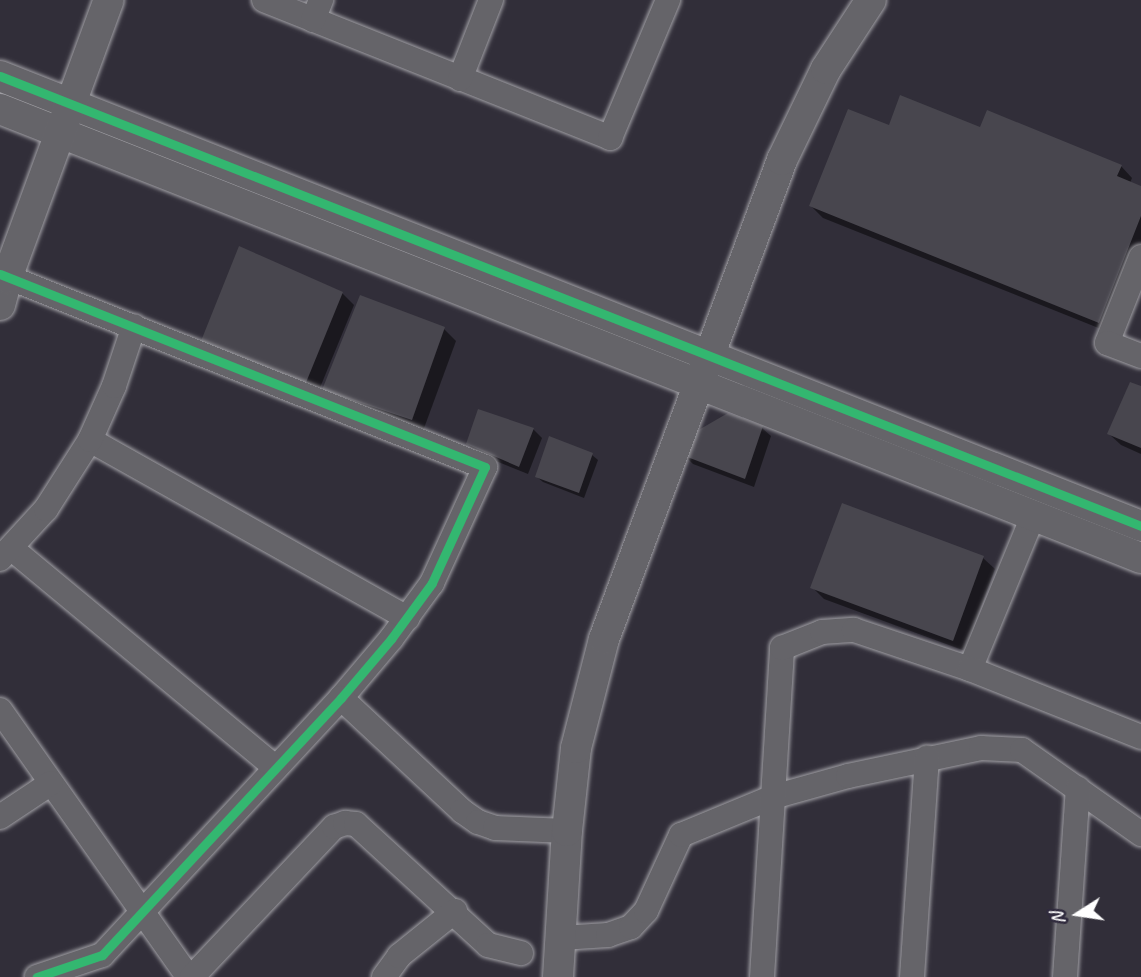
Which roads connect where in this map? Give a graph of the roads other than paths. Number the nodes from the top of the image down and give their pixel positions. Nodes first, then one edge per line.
1 (109, 0) edge
2 (264, 0) edge
3 (491, 0) edge
4 (668, 0) edge
5 (871, 0) edge
6 (317, 10) edge
7 (0, 76) edge
8 (460, 79) junction
9 (72, 103) junction
10 (0, 108) edge
11 (61, 133) junction
12 (1141, 257) edge
13 (2, 286) edge
14 (134, 326) junction
15 (711, 355) junction
16 (1141, 356) edge
17 (699, 384) junction
18 (90, 440) junction
19 (1033, 516) junction
20 (1141, 526) edge
21 (6, 553) edge
22 (1141, 558) edge
23 (407, 618) junction
24 (970, 669) junction
25 (341, 698) junction
26 (0, 710) edge
27 (1141, 737) edge
28 (927, 758) junction
29 (276, 768) junction
30 (51, 783) junction
31 (1078, 788) junction
32 (773, 797) junction
33 (0, 817) edge
34 (567, 831) junction
35 (1141, 834) edge
36 (455, 911) junction
37 (143, 912) junction
38 (561, 938) junction
39 (522, 953) dead end
40 (37, 977) edge
41 (190, 977) edge
42 (384, 977) edge
43 (558, 977) edge
44 (762, 977) edge
45 (912, 977) edge
46 (1065, 977) edge

1 - 9 street
2 - 6 street
3 - 8 street
4 - 8 street
5 - 15 street
6 - 8 street
7 - 9 street
9 - 11 street
9 - 15 street
10 - 11 street
11 - 13 street
11 - 17 street
12 - 16 street
13 - 14 street
14 - 18 street
14 - 23 street
15 - 17 street
15 - 20 street
17 - 19 street
17 - 34 street
18 - 21 street
18 - 23 street
19 - 22 street
19 - 24 street
21 - 29 street
23 - 25 street
24 - 27 street
24 - 32 street
25 - 29 street
25 - 34 street
26 - 30 street
28 - 31 street
28 - 32 street
28 - 45 street
29 - 37 street
30 - 33 street
30 - 37 street
31 - 35 street
31 - 46 street
32 - 38 street
32 - 44 street
34 - 38 street
36 - 39 street
36 - 41 street
36 - 42 street
37 - 40 street
37 - 41 street
38 - 43 street

